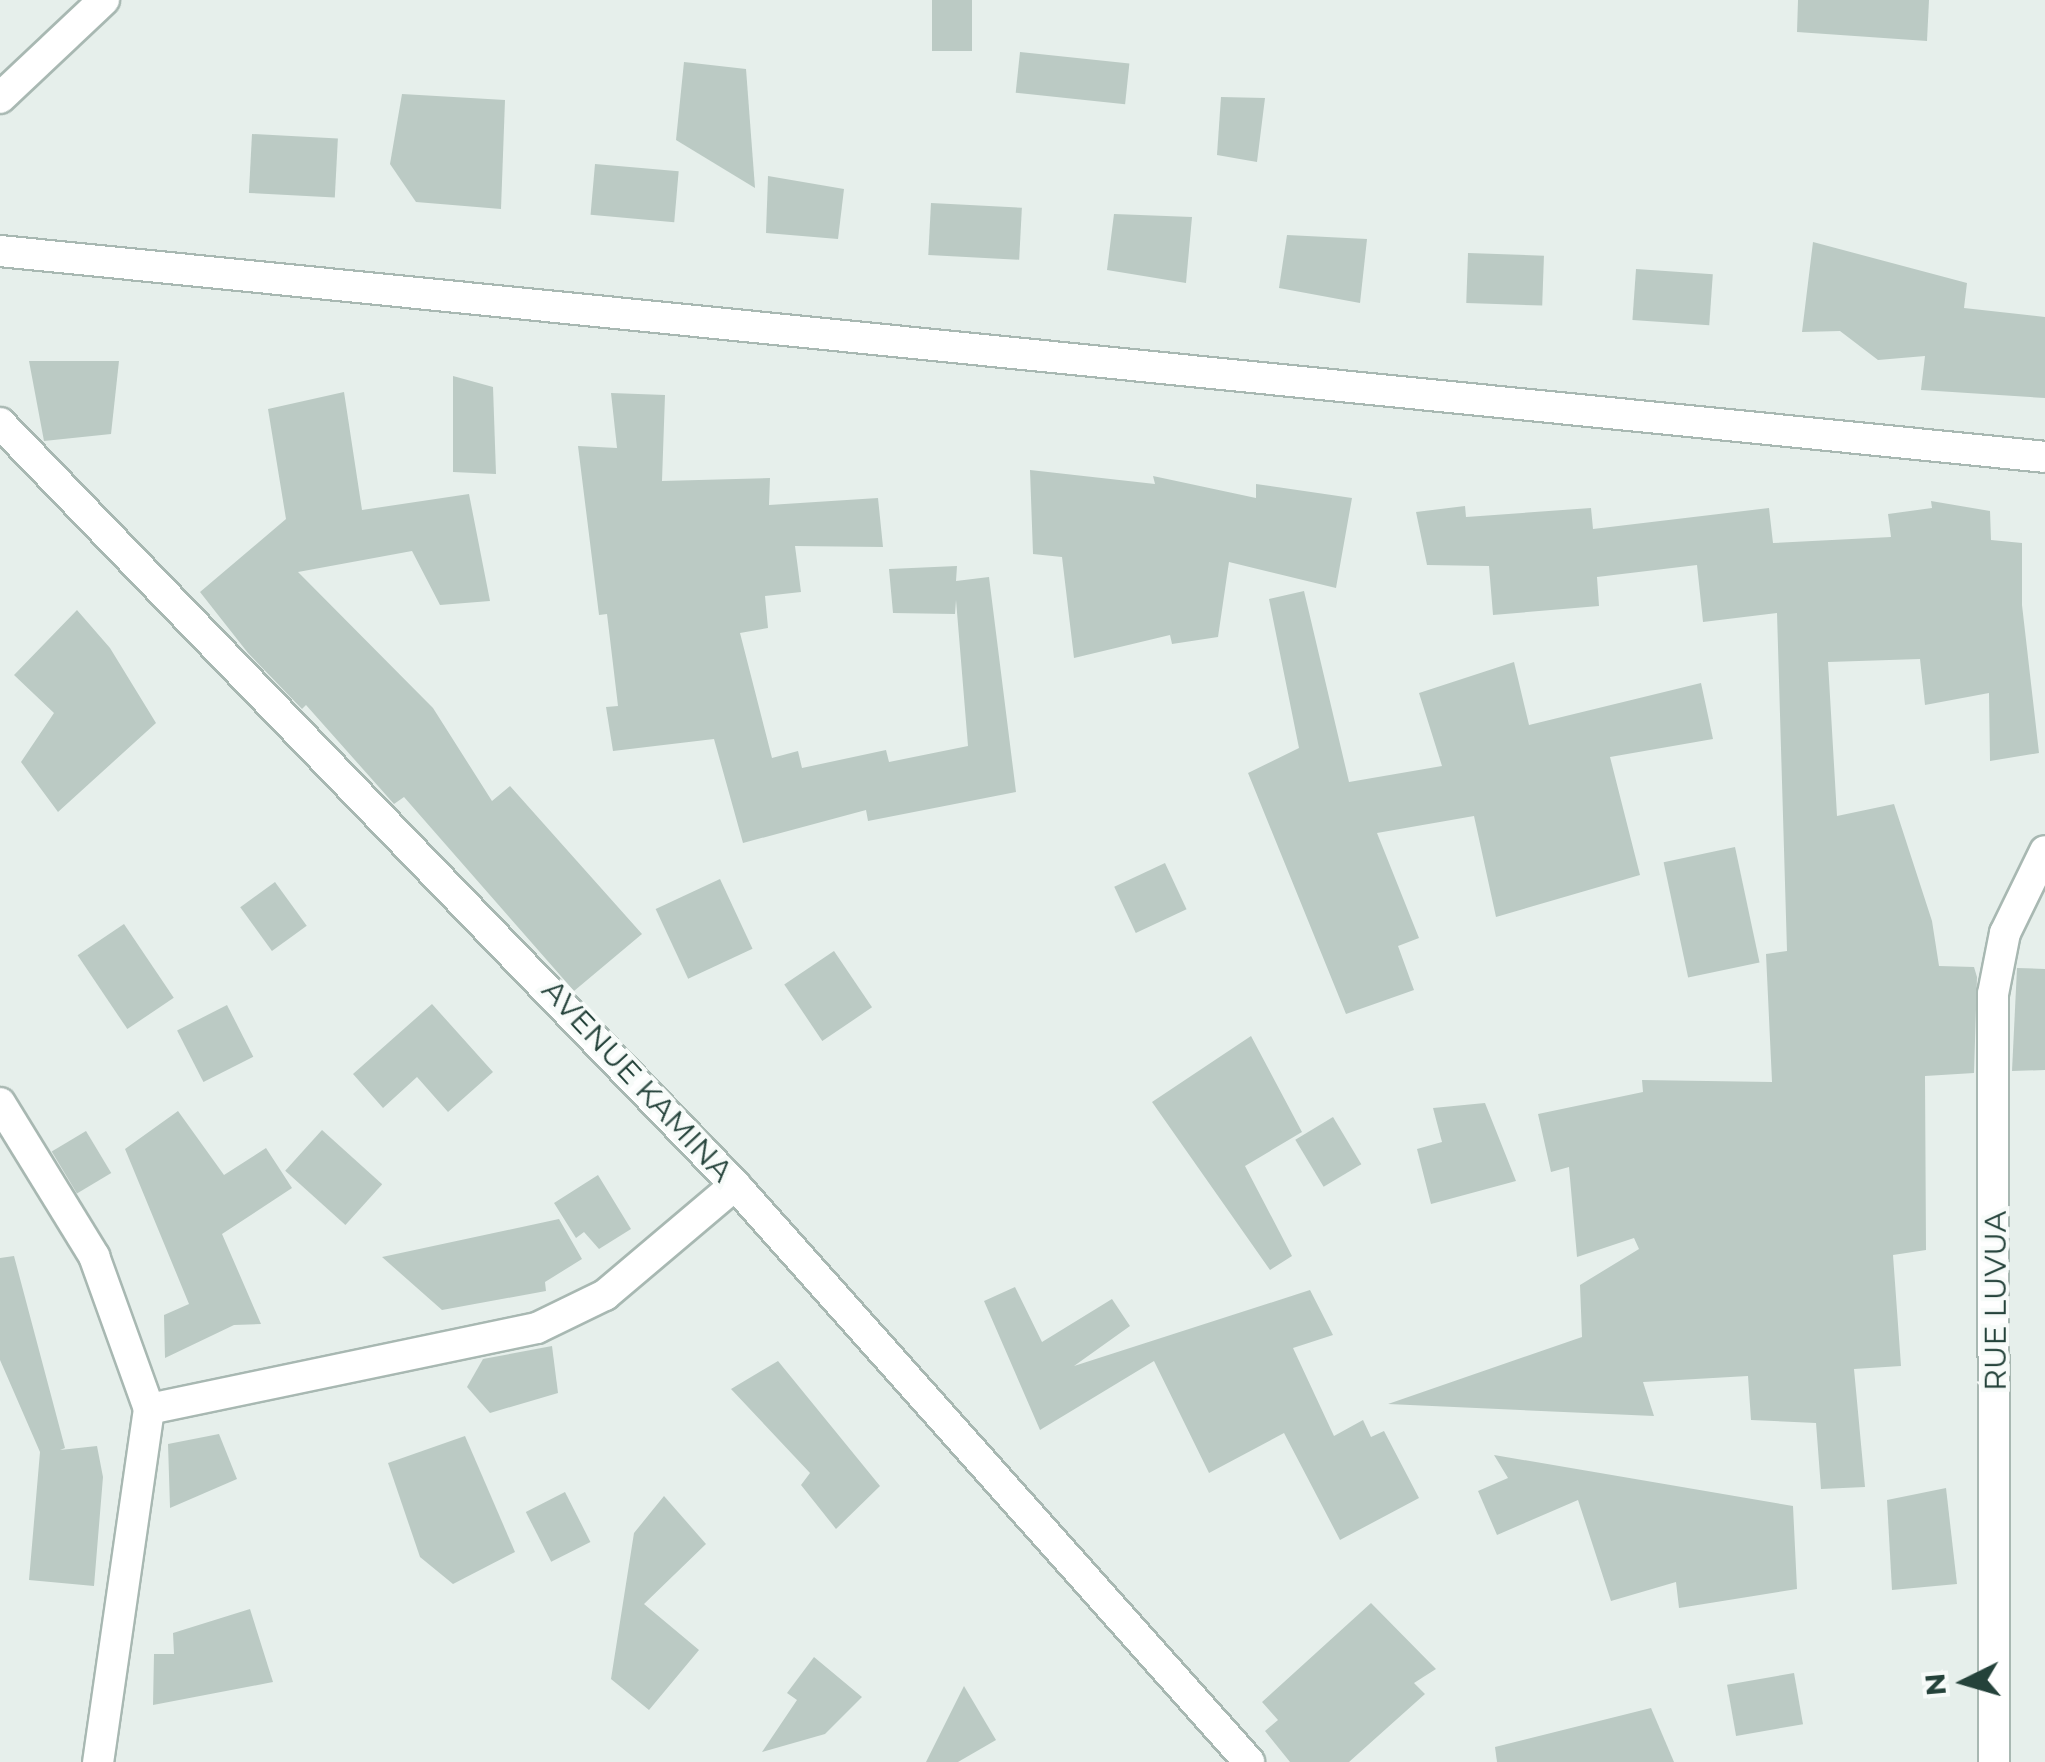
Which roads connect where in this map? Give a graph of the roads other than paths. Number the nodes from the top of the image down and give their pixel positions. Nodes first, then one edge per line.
1 (104, 0) edge
2 (0, 98) edge
3 (0, 251) edge
4 (0, 423) edge
5 (2045, 458) edge
6 (2045, 851) edge
7 (0, 1102) edge
8 (735, 1185) junction
9 (149, 1408) junction
10 (98, 1762) edge
11 (1250, 1762) edge
12 (1994, 1762) edge

1 - 2 street
3 - 5 street
4 - 8 street, AVENUE KAMINA
6 - 12 street, RUE LUVUA
7 - 9 street
8 - 9 street
8 - 11 street, AVENUE KAMINA
9 - 10 street

